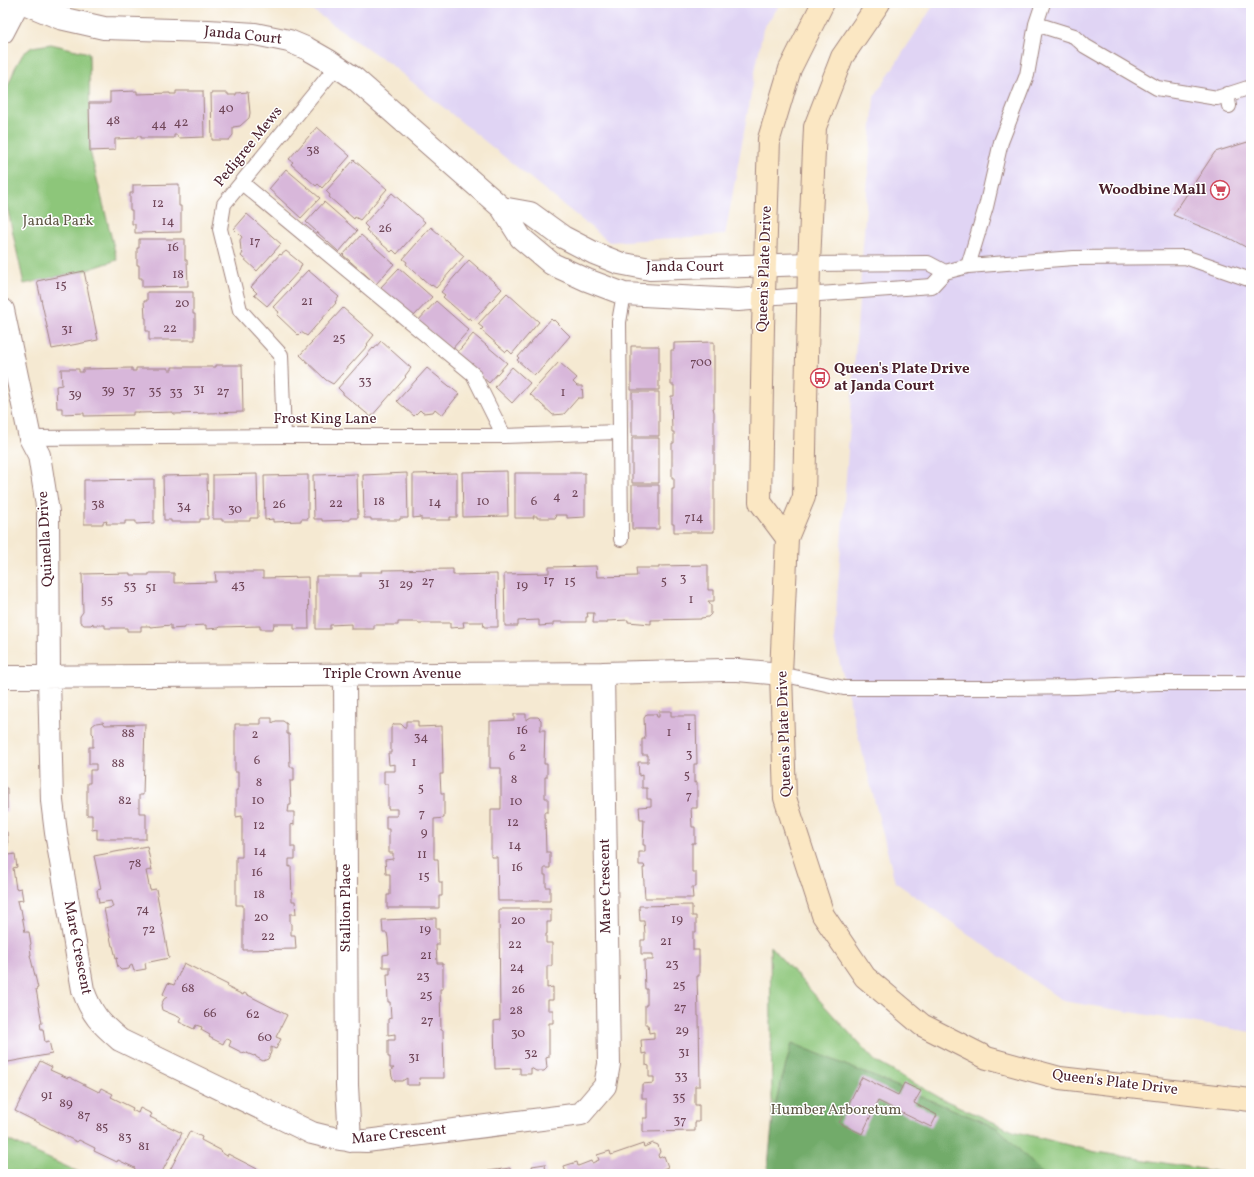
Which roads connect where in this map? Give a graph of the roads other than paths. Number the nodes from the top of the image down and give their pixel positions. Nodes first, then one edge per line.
1 (18, 3) edge
2 (24, 3) edge
3 (823, 3) edge
4 (878, 3) edge
5 (1043, 3) edge
6 (1036, 24) junction
7 (3, 32) edge
8 (336, 67) junction
9 (1251, 87) edge
10 (242, 183) junction
11 (502, 208) junction
12 (809, 264) junction
13 (765, 265) junction
14 (968, 266) junction
15 (945, 272) junction
16 (1251, 280) edge
17 (624, 294) junction
18 (809, 294) junction
19 (763, 298) junction
20 (3, 310) edge
21 (619, 432) junction
22 (284, 436) junction
23 (504, 436) junction
24 (30, 438) junction
25 (621, 538) dead end
26 (787, 538) junction
27 (603, 673) junction
28 (345, 674) junction
29 (781, 674) junction
30 (3, 677) edge
31 (49, 677) junction
32 (1251, 683) edge
33 (1251, 1100) edge
34 (350, 1141) junction

1 - 7 street
2 - 8 street, Janda Court
3 - 13 street, Queen's Plate Drive
4 - 12 street, Queen's Plate Drive
5 - 6 lane
6 - 9 lane
6 - 14 lane
8 - 10 lane, Pedigree Mews
8 - 11 street, Janda Court
10 - 22 lane, Pedigree Mews
10 - 23 lane
11 - 13 street, Janda Court
11 - 17 street, Janda Court
12 - 13 street, Janda Court
12 - 15 lane
12 - 18 street, Queen's Plate Drive
13 - 19 street, Queen's Plate Drive
14 - 15 lane
14 - 16 lane
15 - 18 lane
17 - 19 street, Janda Court
17 - 21 lane
18 - 19 lane
18 - 26 street, Queen's Plate Drive
19 - 26 street, Queen's Plate Drive
20 - 24 street, Quinella Drive
21 - 23 lane, Frost King Lane
21 - 25 lane
22 - 23 lane, Frost King Lane
22 - 24 lane, Frost King Lane
24 - 31 street, Quinella Drive
26 - 29 street, Queen's Plate Drive
27 - 28 street, Triple Crown Avenue
27 - 29 street, Triple Crown Avenue
27 - 34 street, Mare Crescent
28 - 31 street, Triple Crown Avenue
28 - 34 street, Stallion Place
29 - 32 lane
29 - 33 street, Queen's Plate Drive
30 - 31 street, Triple Crown Avenue
31 - 34 street, Mare Crescent

